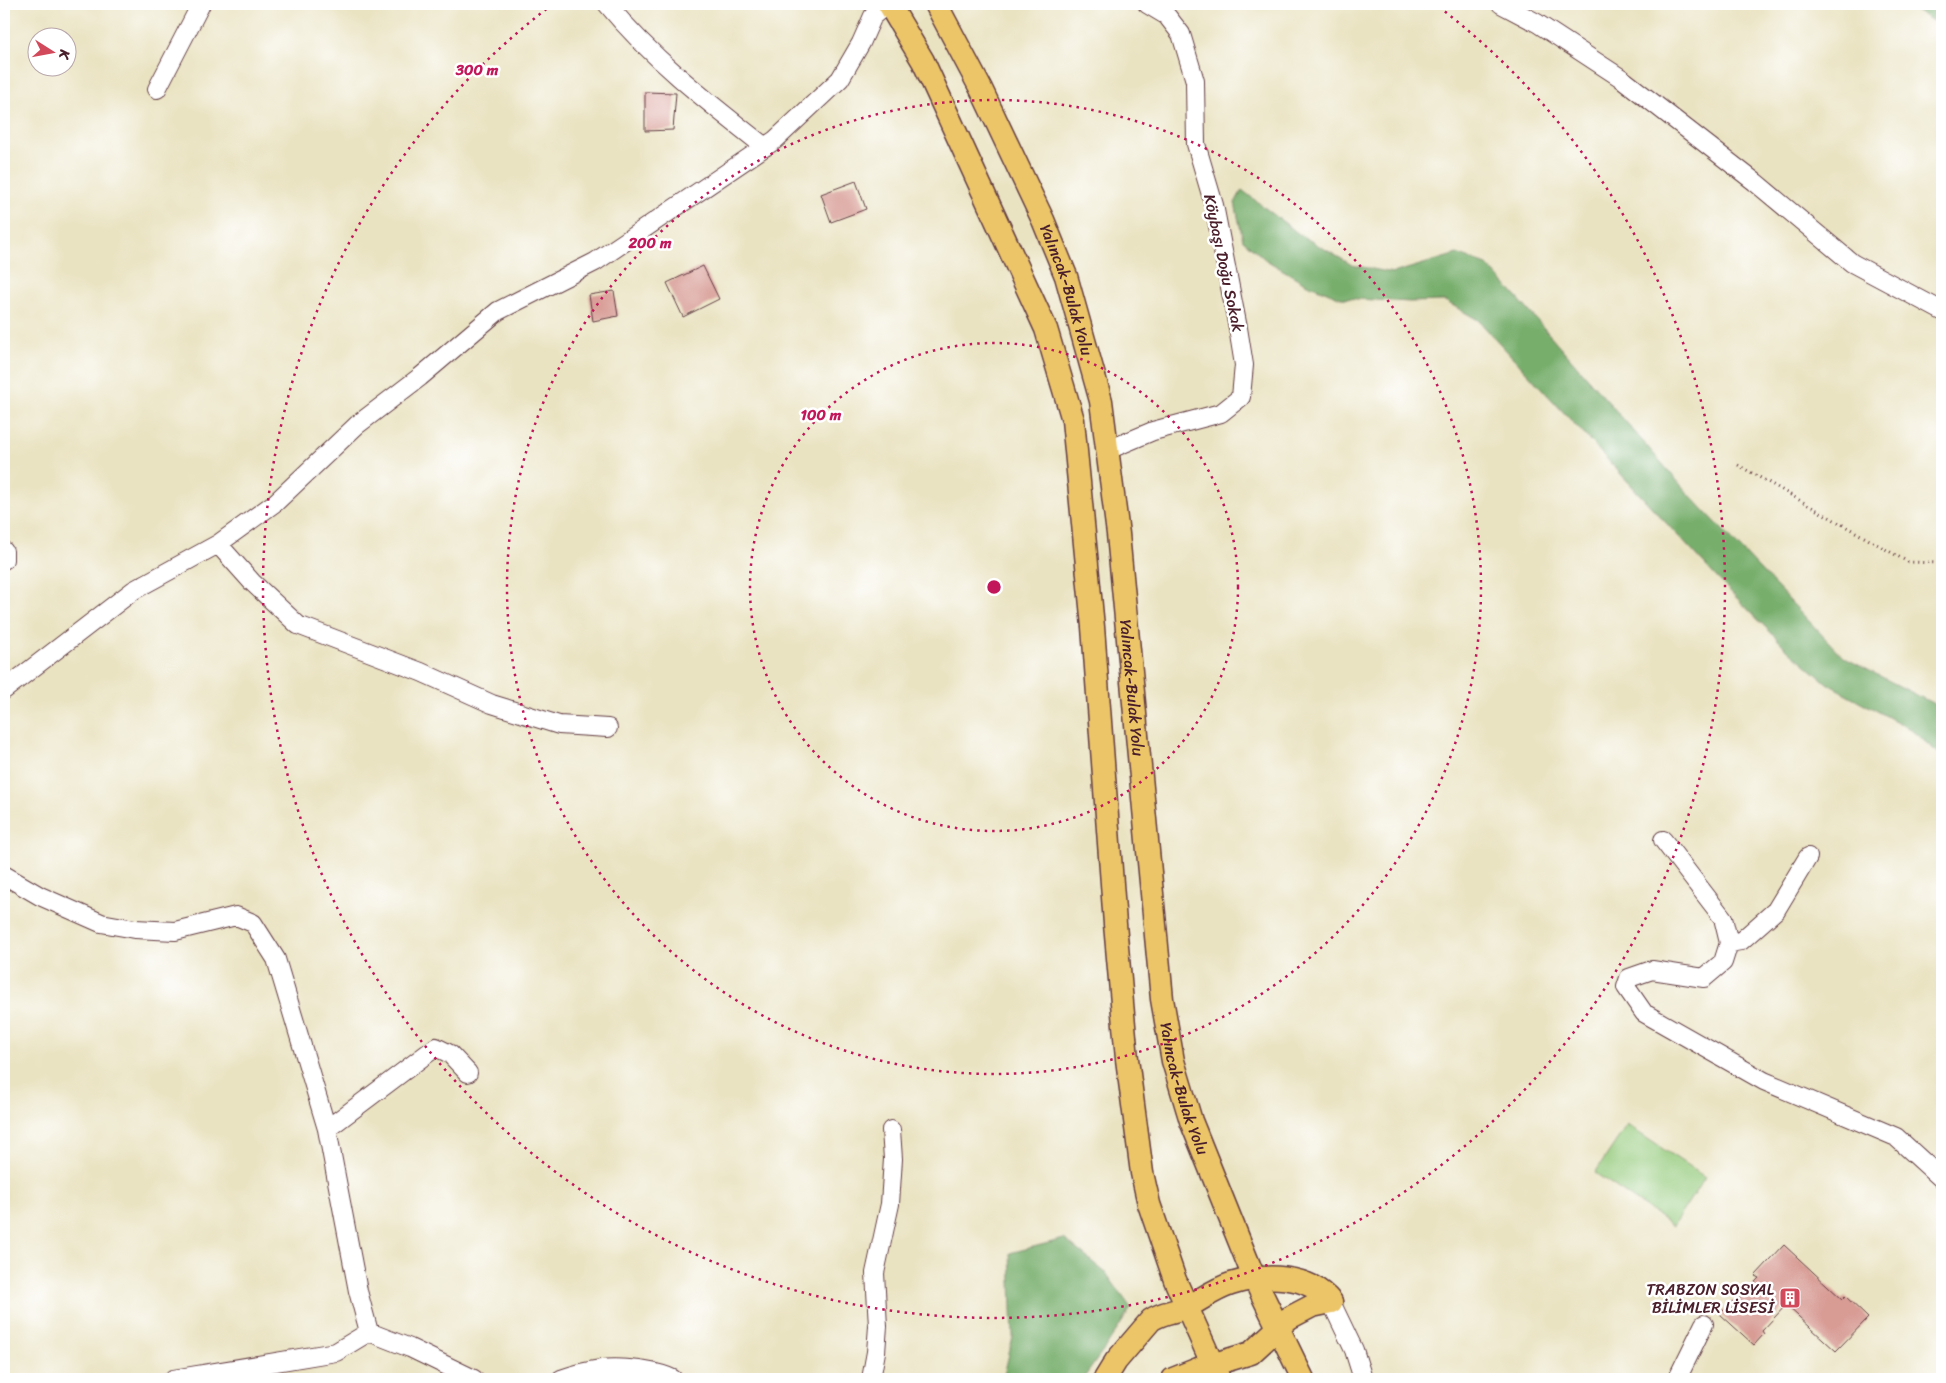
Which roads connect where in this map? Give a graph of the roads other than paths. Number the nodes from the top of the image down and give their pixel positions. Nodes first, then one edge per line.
1 (201, 4) edge
2 (607, 4) edge
3 (888, 4) edge
4 (936, 4) edge
5 (1147, 4) edge
6 (1501, 4) edge
7 (157, 89) dead end
8 (764, 148) junction
9 (1942, 311) edge
10 (1108, 450) junction
11 (218, 544) junction
12 (4, 551) edge
13 (4, 560) edge
14 (4, 690) edge
15 (608, 728) dead end
16 (1663, 840) dead end
17 (1808, 857) dead end
18 (4, 875) edge
19 (1729, 943) junction
20 (468, 1073) dead end
21 (327, 1129) junction
22 (891, 1130) dead end
23 (1942, 1179) edge
24 (1255, 1280) junction
25 (1330, 1302) junction
26 (1186, 1307) junction
27 (1704, 1324) dead end
28 (1279, 1328) junction
29 (369, 1332) junction
30 (1216, 1372) edge
31 (173, 1379) edge
32 (474, 1379) edge
33 (561, 1379) edge
34 (672, 1379) edge
35 (871, 1379) edge
36 (1105, 1379) edge
37 (1173, 1379) edge
38 (1303, 1379) edge
39 (1363, 1379) edge
40 (1677, 1379) edge

1 - 7 street
2 - 8 street
3 - 8 street
3 - 26 main road, Yalıncak-Bulak Yolu
4 - 10 main road, Yalıncak-Bulak Yolu
5 - 10 street, Köybaşı Doğu Sokak
6 - 9 street
8 - 11 street
10 - 24 main road, Yalıncak-Bulak Yolu
11 - 14 street
11 - 15 street
12 - 13 street
16 - 19 street
17 - 19 street
18 - 21 street
19 - 23 street
20 - 21 street
21 - 29 street
22 - 35 street
24 - 25 main road
24 - 26 main road
24 - 28 main road, Yalıncak-Bulak Yolu
25 - 28 main road
25 - 39 street
26 - 30 main road, Yalıncak-Bulak Yolu
26 - 36 main road
27 - 40 street
28 - 30 main road
28 - 38 main road, Yalıncak-Bulak Yolu
29 - 31 street
29 - 32 street
30 - 37 main road
33 - 34 street

